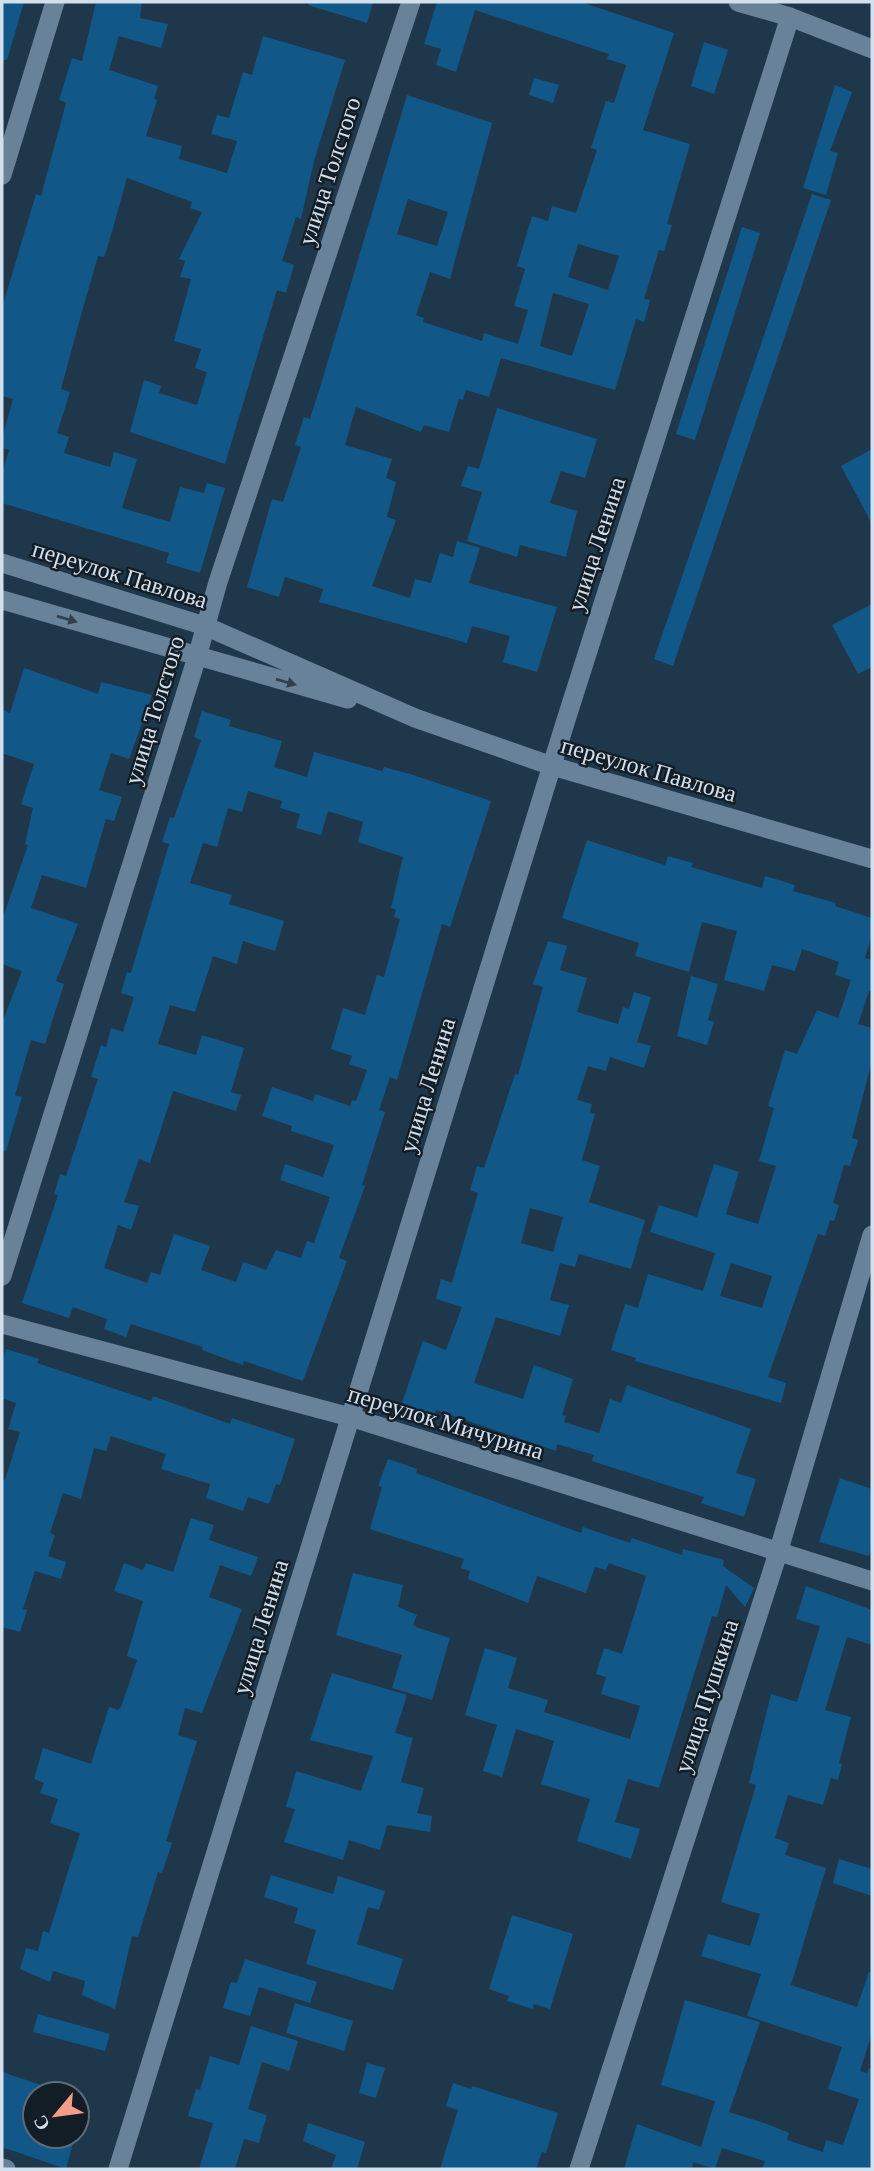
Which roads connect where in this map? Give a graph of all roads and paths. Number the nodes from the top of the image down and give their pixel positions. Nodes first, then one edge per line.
1 (55, 2) edge
2 (411, 2) edge
3 (738, 2) edge
4 (790, 18) junction
5 (872, 49) edge
6 (2, 175) edge
7 (2, 563) edge
8 (2, 600) edge
9 (205, 626) junction
10 (197, 657) junction
11 (415, 718) junction
12 (552, 766) junction
13 (872, 859) edge
14 (872, 1235) edge
15 (2, 1276) edge
16 (2, 1324) edge
17 (350, 1417) junction
18 (778, 1553) junction
19 (872, 1581) edge
20 (118, 2169) edge
21 (579, 2169) edge

1 - 6 street
2 - 9 street, улица Толстого
3 - 4 street
4 - 5 street
4 - 12 street, улица Ленина
7 - 9 street, переулок Павлова
8 -> 10 street, переулок Павлова
9 - 10 street, улица Толстого
9 - 11 street, переулок Павлова
10 -> 11 street, переулок Павлова
10 - 15 street, улица Толстого
11 - 12 street, переулок Павлова
12 - 13 street, переулок Павлова
12 - 17 street, улица Ленина
14 - 18 street, улица Пушкина
16 - 17 street, переулок Мичурина
17 - 18 street, переулок Мичурина
17 - 20 street, улица Ленина
18 - 19 street, переулок Мичурина
18 - 21 street, улица Пушкина

